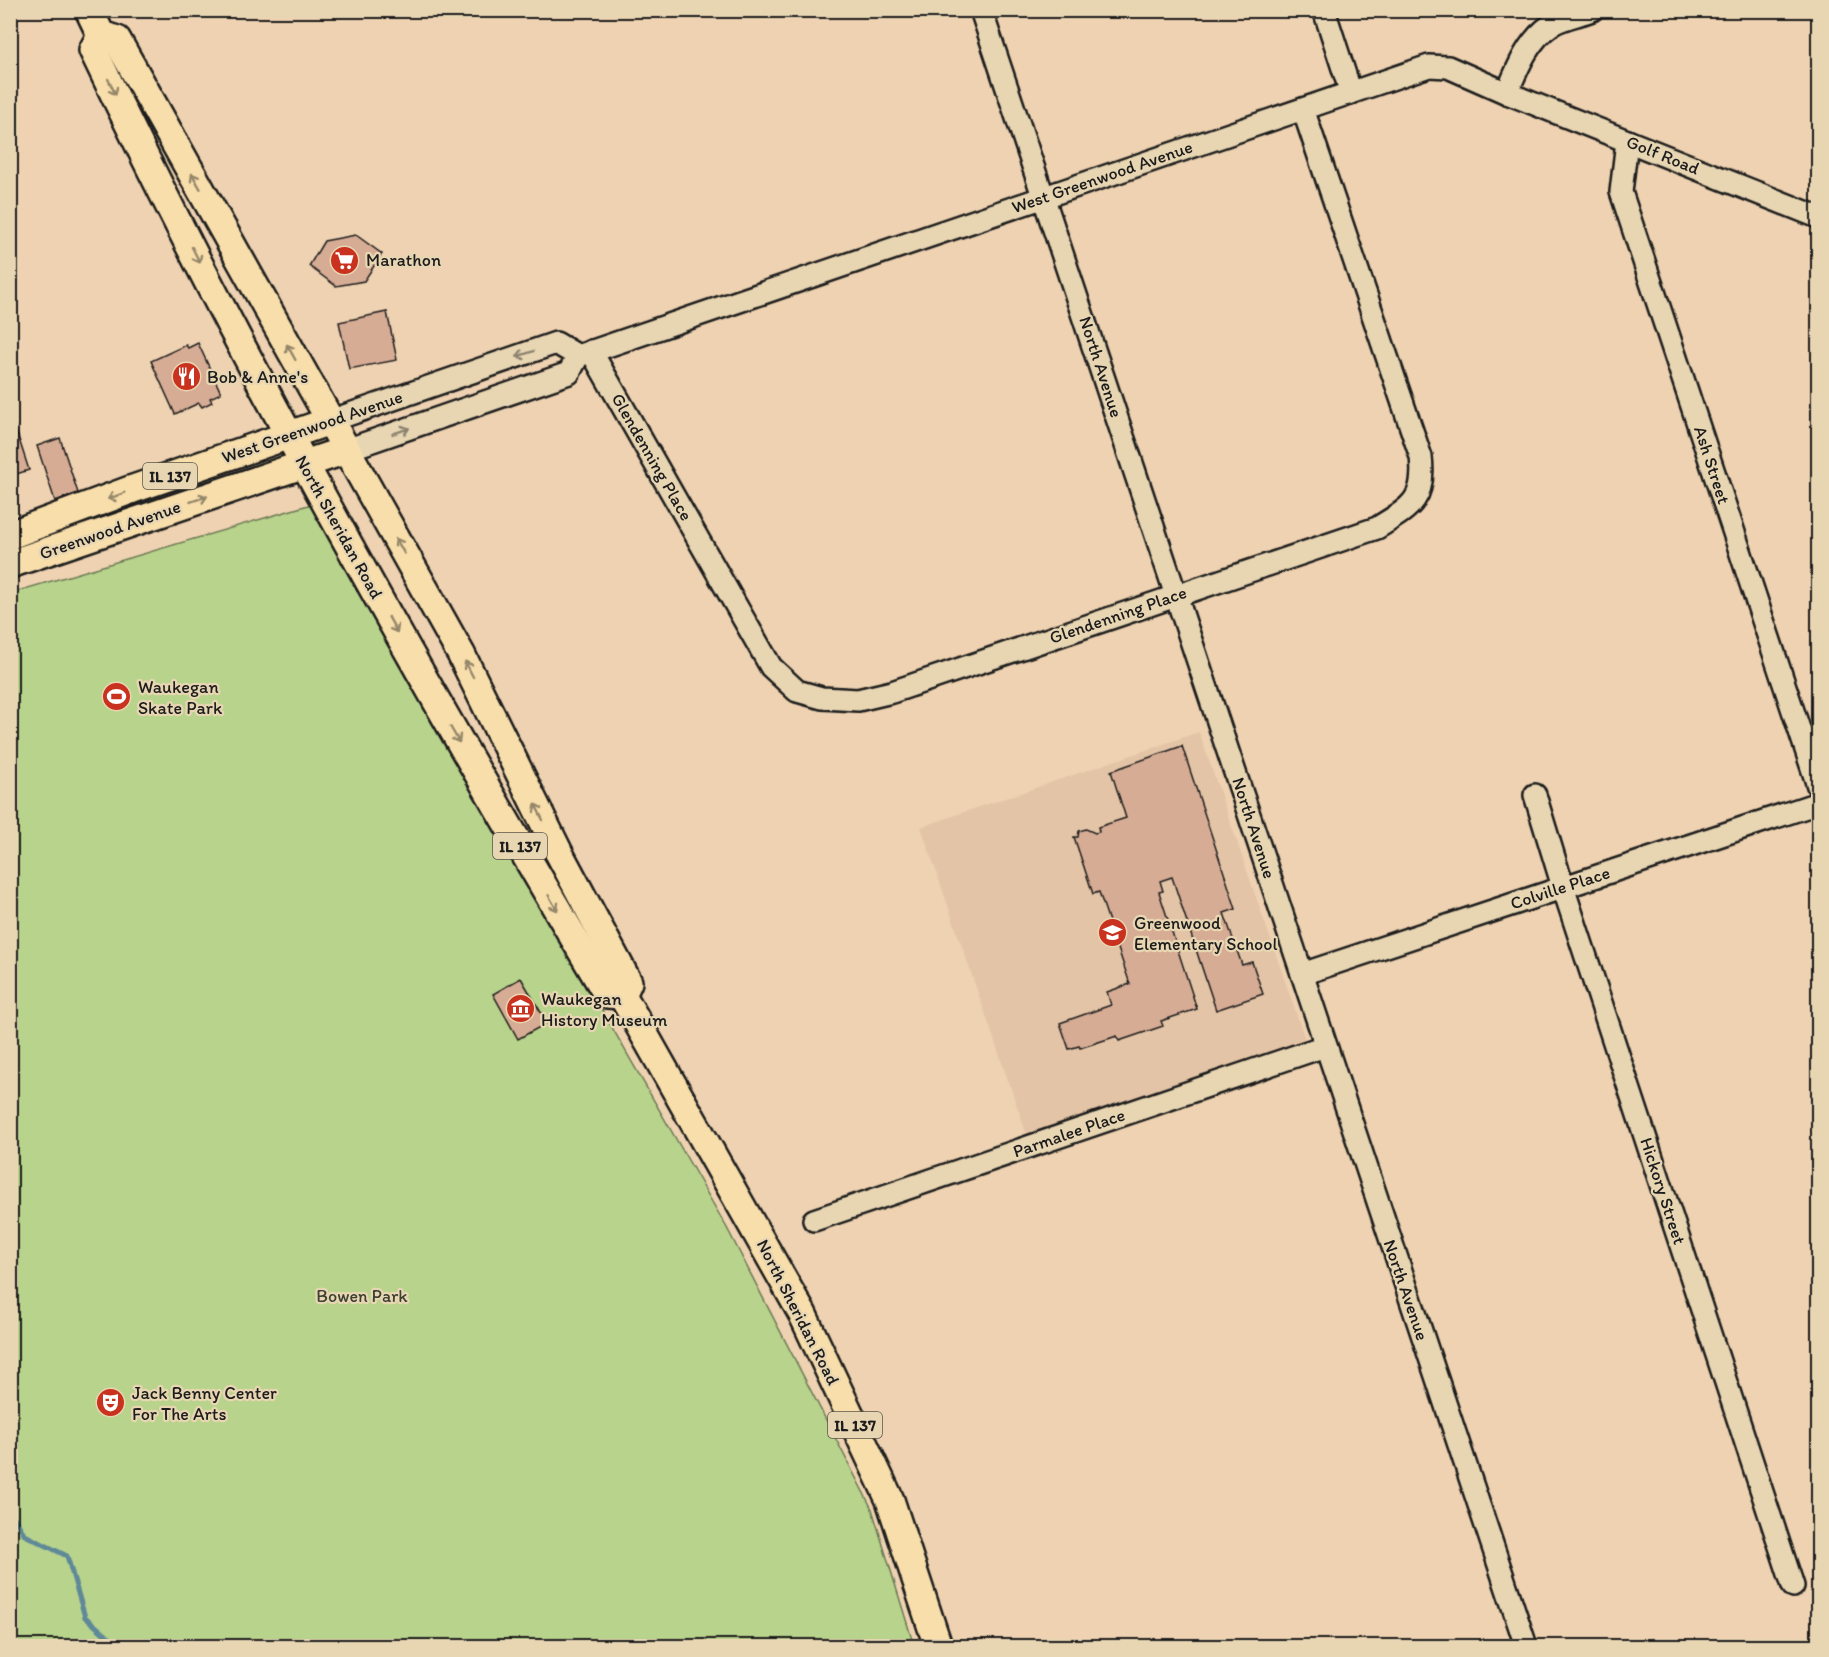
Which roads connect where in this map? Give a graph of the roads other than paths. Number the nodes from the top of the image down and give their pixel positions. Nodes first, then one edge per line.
1 (89, 10) edge
2 (981, 10) edge
3 (1324, 10) edge
4 (1592, 10) edge
5 (102, 35) junction
6 (1351, 93) junction
7 (1507, 93) junction
8 (1304, 109) junction
9 (1627, 141) junction
10 (1044, 197) junction
11 (1818, 217) edge
12 (585, 354) junction
13 (330, 421) junction
14 (289, 435) junction
15 (346, 450) junction
16 (304, 464) junction
17 (10, 535) edge
18 (10, 564) edge
19 (1177, 595) junction
20 (1818, 786) edge
21 (1535, 795) dead end
22 (1818, 803) edge
23 (1563, 887) junction
24 (1302, 974) junction
25 (622, 995) junction
26 (1325, 1046) junction
27 (814, 1220) dead end
28 (1793, 1586) dead end
29 (939, 1647) edge
30 (1526, 1647) edge

1 - 5 main road, North Sheridan Road
2 - 10 street, North Avenue
3 - 6 street
4 - 7 street
13 -> 5 main road, North Sheridan Road
5 -> 14 main road, North Sheridan Road
6 - 7 street, West Greenwood Avenue
6 - 8 street, West Greenwood Avenue
7 - 9 street, Golf Road
8 - 10 street, West Greenwood Avenue
8 - 19 street, Glendenning Place
9 - 11 street, Golf Road
9 - 20 street, Ash Street
10 - 12 street, West Greenwood Avenue
10 - 19 street, North Avenue
12 -> 13 street, West Greenwood Avenue
15 -> 12 street, West Greenwood Avenue
12 - 19 street, Glendenning Place
13 - 14 main road, West Greenwood Avenue / IL 137
13 - 15 main road, North Sheridan Road / IL 137
14 - 16 main road, North Sheridan Road
14 -> 17 main road, West Greenwood Avenue / IL 137
15 - 16 main road, Greenwood Avenue
25 -> 15 main road, North Sheridan Road / IL 137
18 -> 16 main road, Greenwood Avenue / IL 137
16 -> 25 main road, North Sheridan Road / IL 137
19 - 24 street, North Avenue
21 - 23 street, Hickory Street
22 - 23 street, Colville Place
23 - 24 street, Colville Place
23 - 28 street, Hickory Street
24 - 26 street, North Avenue
25 - 29 main road, North Sheridan Road / IL 137
26 - 27 street, Parmalee Place
26 - 30 street, North Avenue

